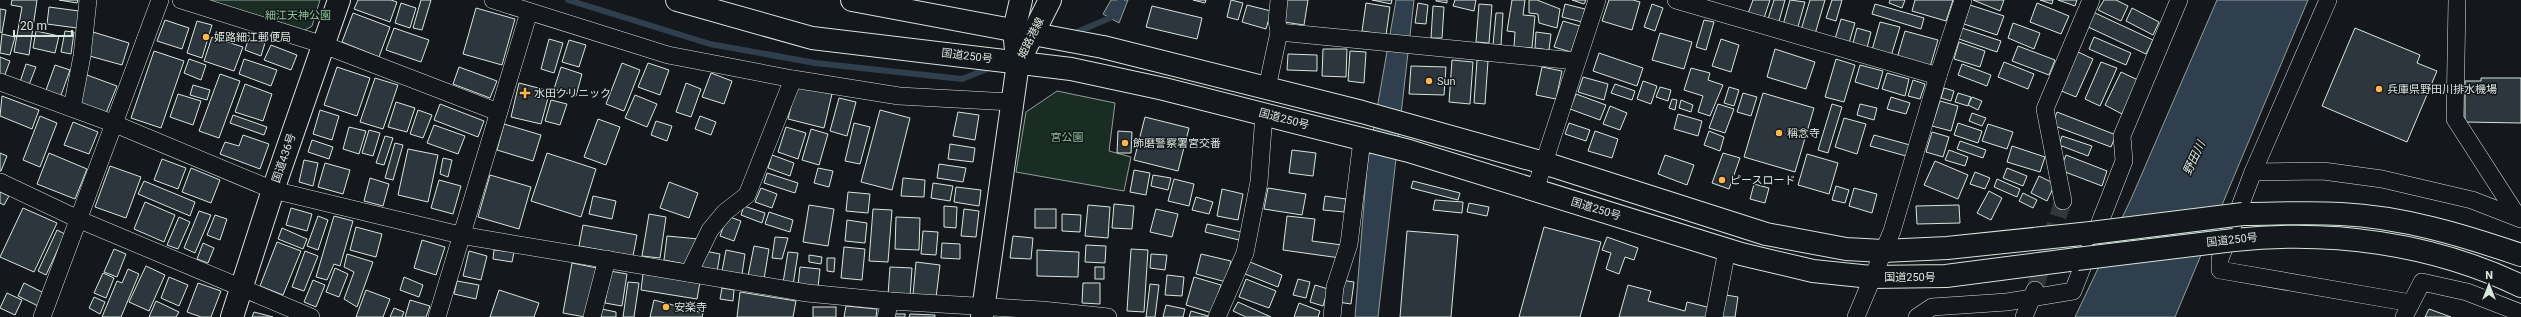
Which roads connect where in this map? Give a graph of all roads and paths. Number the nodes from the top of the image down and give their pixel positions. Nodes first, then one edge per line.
1 (88, 0) edge
2 (160, 0) edge
3 (181, 0) edge
4 (339, 0) edge
5 (493, 0) edge
6 (677, 0) edge
7 (852, 0) edge
8 (1021, 0) edge
9 (1050, 0) edge
10 (1279, 0) edge
11 (1597, 0) edge
12 (1676, 0) edge
13 (1963, 0) edge
14 (2091, 0) edge
15 (2179, 0) edge
16 (2328, 0) edge
17 (2457, 0) edge
18 (529, 12) junction
19 (1023, 32) junction
20 (1279, 32) junction
21 (324, 45) junction
22 (1576, 61) junction
23 (1018, 63) junction
24 (1938, 76) junction
25 (793, 79) junction
26 (0, 82) edge
27 (1267, 88) junction
28 (1011, 102) junction
29 (72, 108) junction
30 (498, 112) junction
31 (1264, 114) junction
32 (115, 124) junction
33 (1362, 140) junction
34 (1544, 163) junction
35 (2253, 172) junction
36 (0, 182) edge
37 (273, 190) junction
38 (1535, 190) junction
39 (2063, 201) tunnel mouth
40 (2520, 218) edge
41 (80, 220) junction
42 (460, 235) junction
43 (1727, 250) junction
44 (1883, 251) junction
45 (2521, 255) edge
46 (608, 260) junction
47 (689, 273) junction
48 (1871, 277) junction
49 (2521, 286) edge
50 (241, 290) junction
51 (2034, 293) junction
52 (888, 309) edge
53 (2408, 310) edge
54 (983, 312) edge
55 (2521, 313) edge
56 (42, 317) edge
57 (232, 317) edge
58 (311, 317) edge
59 (437, 317) edge
60 (592, 317) edge
61 (1108, 317) edge
62 (1217, 317) edge
63 (1332, 317) edge
64 (1714, 317) edge
65 (1856, 317) edge
66 (1917, 317) edge
67 (2024, 317) edge

1 - 29 street
2 - 32 street
3 - 21 street
4 - 21 main road, 国道436号
5 - 18 street
6 - 23 main road, 国道250号
7 - 19 main road
8 - 19 main road, 姫路港線
9 - 19 main road, 姫路港線
10 - 20 street
11 - 22 street
12 - 24 street
13 - 24 street
14 - 39 street
15 - 51 street
16 - 35 street
17 - 40 street
18 - 25 street
18 - 30 street
19 - 23 main road, 姫路港線
19 - 27 main road
20 - 22 street
20 - 27 street
21 - 30 street
21 - 37 main road, 国道436号
22 - 34 street
23 - 28 main road, 姫路港線
23 - 31 main road, 国道250号
24 - 44 street
25 - 28 street
25 - 47 street
26 - 29 street
27 - 34 main road
28 - 54 main road, 姫路港線
29 - 32 street
30 - 42 street
31 - 33 main road, 国道250号
31 - 62 street
32 - 37 street
32 - 41 street
33 - 38 main road, 国道250号
33 - 63 street
34 - 38 street
34 - 44 main road
35 - 40 street
35 - 53 street
36 - 41 street
37 - 42 street
37 - 50 main road, 国道436号
38 - 43 main road, 国道250号
41 - 50 street
41 - 56 street
42 - 46 street
42 - 59 street
43 - 48 main road, 国道250号
43 - 64 street
44 - 45 main road, bridge
44 - 48 street
46 - 47 street
46 - 60 street
47 - 52 street
48 - 49 main road, 国道250号, bridge
48 - 65 street
50 - 57 main road, 国道436号
50 - 58 street
51 - 66 street
51 - 67 street
52 - 54 street
53 - 55 street
54 - 61 street

